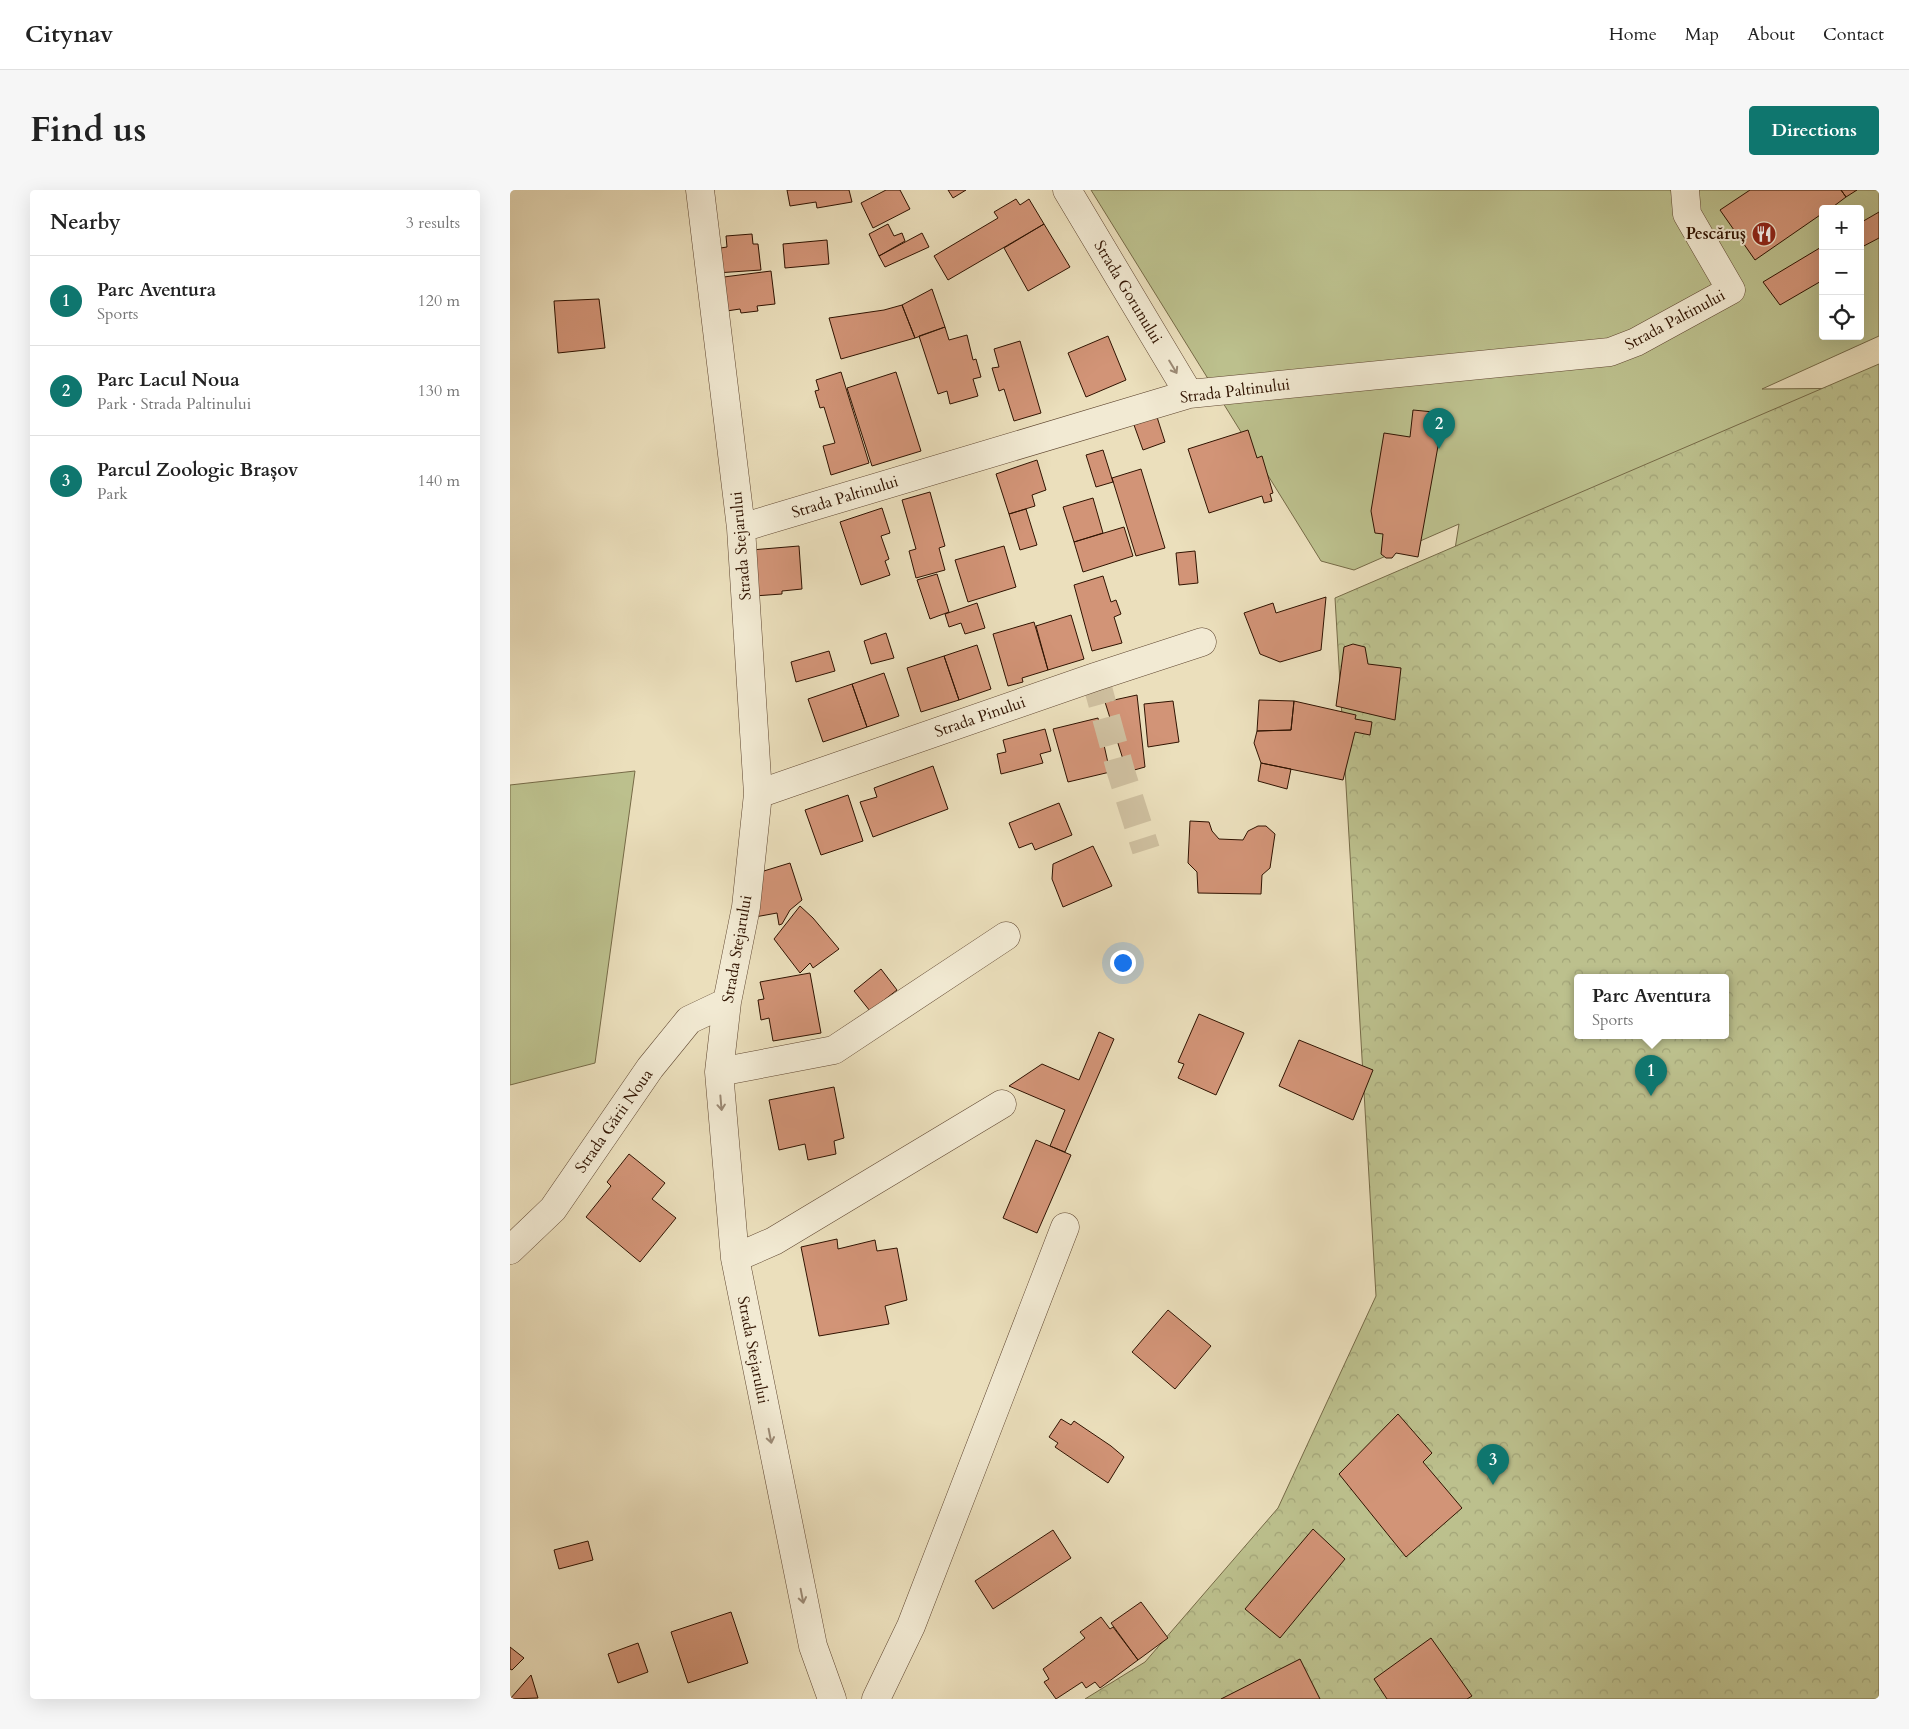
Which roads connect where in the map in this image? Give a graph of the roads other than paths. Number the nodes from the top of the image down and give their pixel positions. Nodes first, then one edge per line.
1 (700, 190) edge
2 (1067, 190) edge
3 (1685, 190) edge
4 (1189, 394) junction
5 (740, 528) junction
6 (1202, 642) dead end
7 (758, 794) junction
8 (1006, 936) dead end
9 (727, 1002) junction
10 (719, 1072) junction
11 (1002, 1104) dead end
12 (1065, 1227) dead end
13 (510, 1250) edge
14 (735, 1258) junction
15 (832, 1699) edge
16 (876, 1699) edge

1 - 5 street, Strada Stejarului
2 -> 4 street, Strada Gorunului
3 - 4 street, Strada Paltinului
4 - 5 street, Strada Paltinului
5 - 7 street, Strada Stejarului
6 - 7 street, Strada Pinului
7 - 9 street, Strada Stejarului
8 - 10 street
9 - 10 street, Strada Stejarului
9 - 13 street, Strada Gării Noua
10 -> 14 street, Strada Stejarului
11 - 14 street
12 - 16 street
14 -> 15 street, Strada Stejarului

